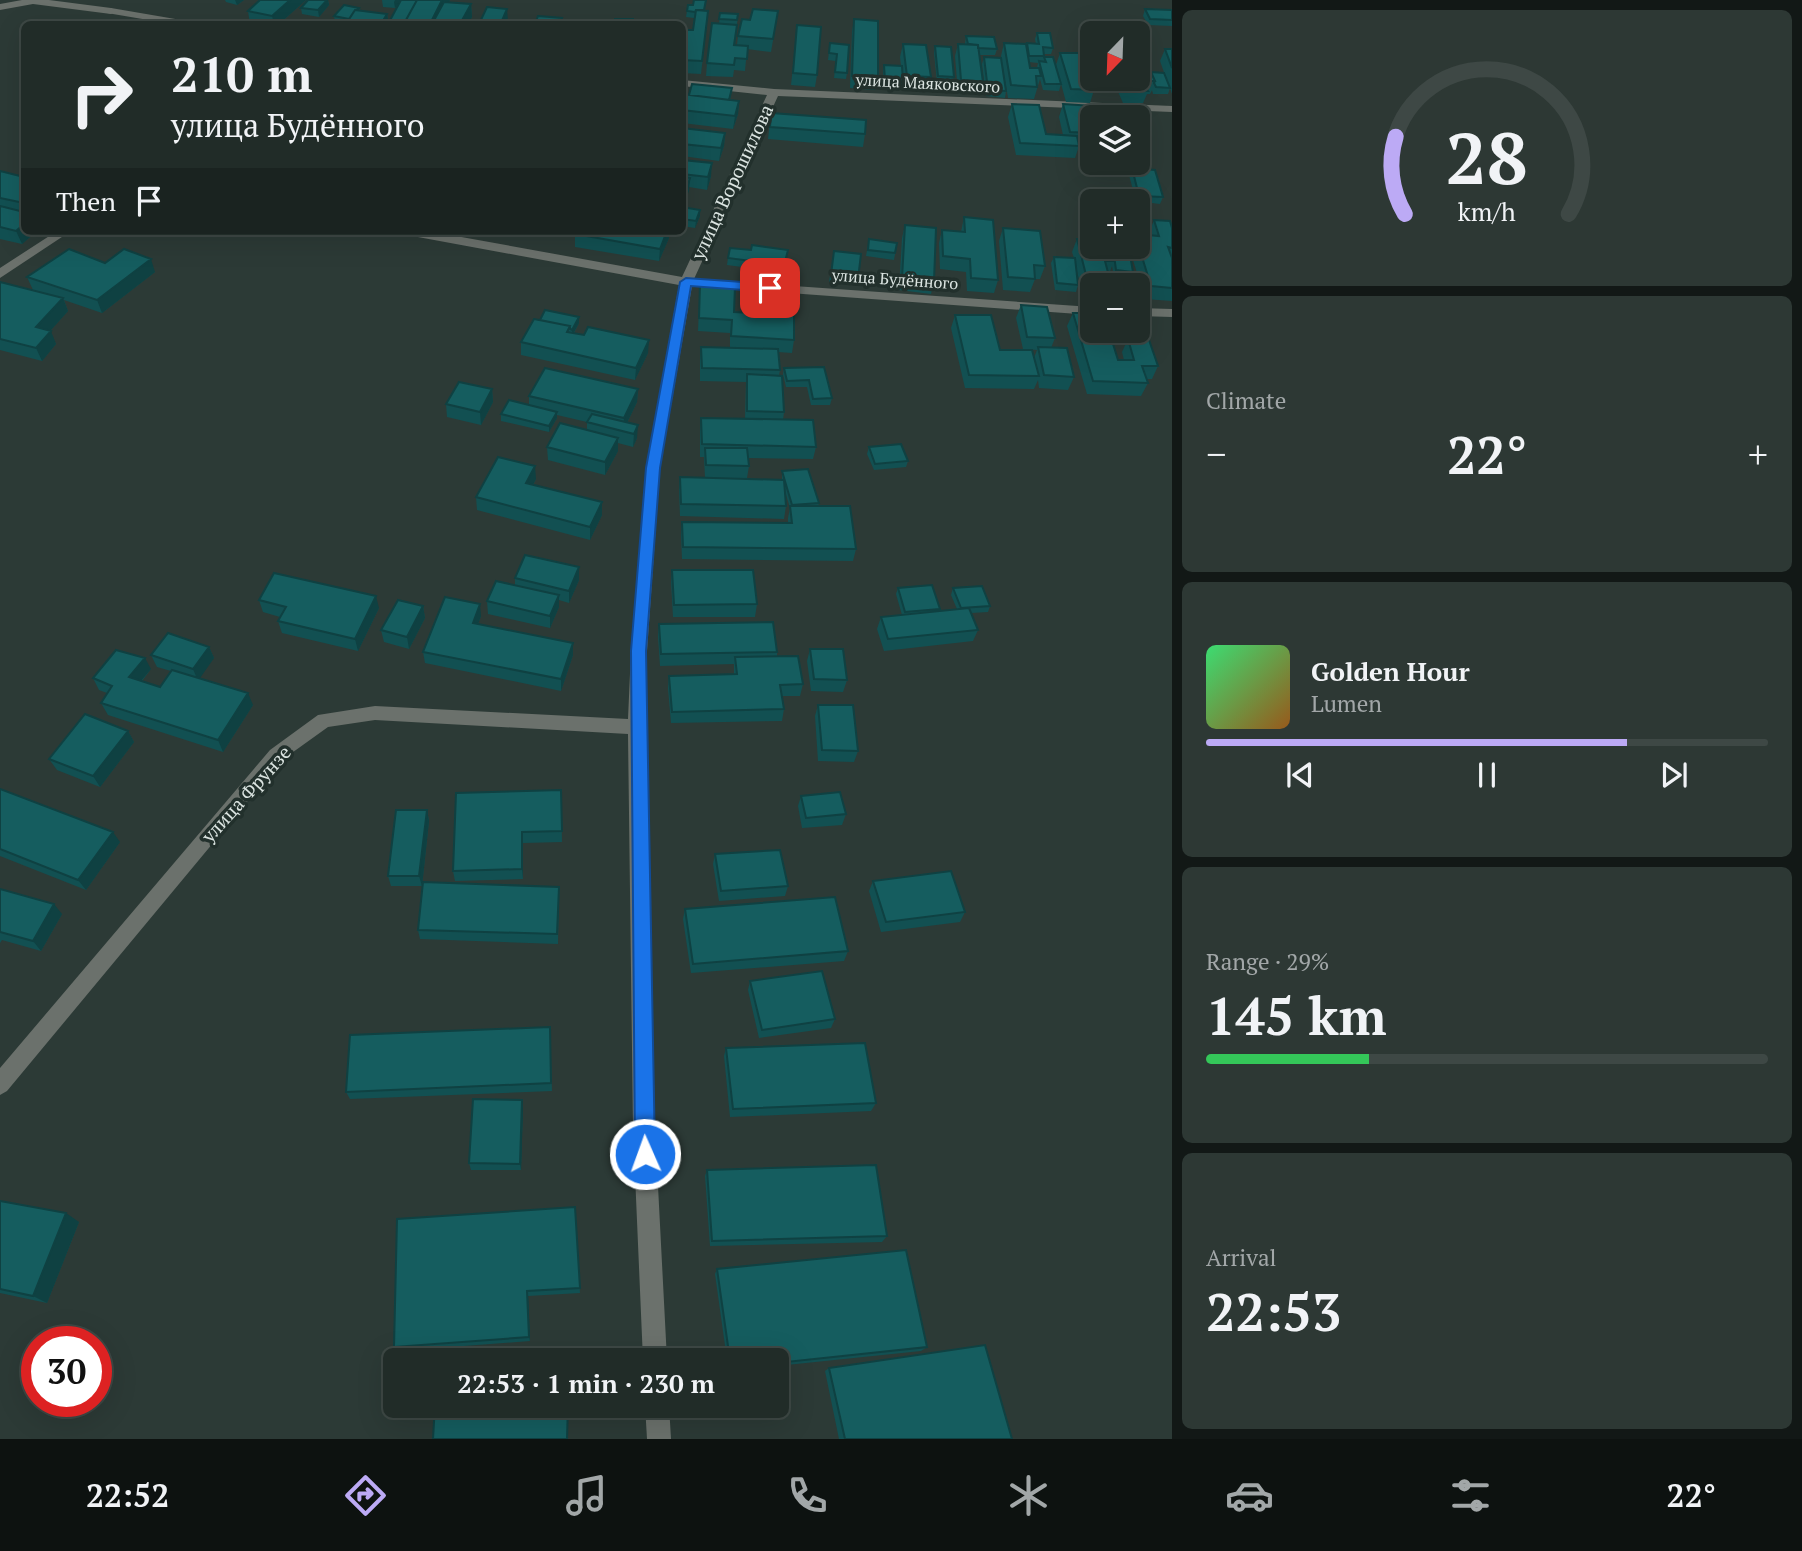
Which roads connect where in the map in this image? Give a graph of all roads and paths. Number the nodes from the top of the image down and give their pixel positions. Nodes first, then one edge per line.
1 (0, 7) edge
2 (169, 21) edge
3 (686, 83) edge
4 (774, 92) junction
5 (1172, 109) edge
6 (59, 235) edge
7 (429, 235) edge
8 (0, 274) edge
9 (686, 282) junction
10 (1080, 309) edge
11 (1150, 312) edge
12 (1172, 313) edge
13 (638, 727) junction
14 (0, 1084) edge
15 (654, 1348) edge
16 (658, 1418) edge
17 (659, 1439) edge

1 - 2 street
3 - 4 street, улица Маяковского
4 - 5 street, улица Маяковского
4 - 9 street, улица Ворошилова
6 - 8 street
7 - 9 street, улица Будённого
9 - 10 street, улица Будённого
9 - 13 street, улица Ворошилова
11 - 12 street
13 - 14 street, улица Фрунзе
13 - 15 street, улица Ворошилова
16 - 17 street

